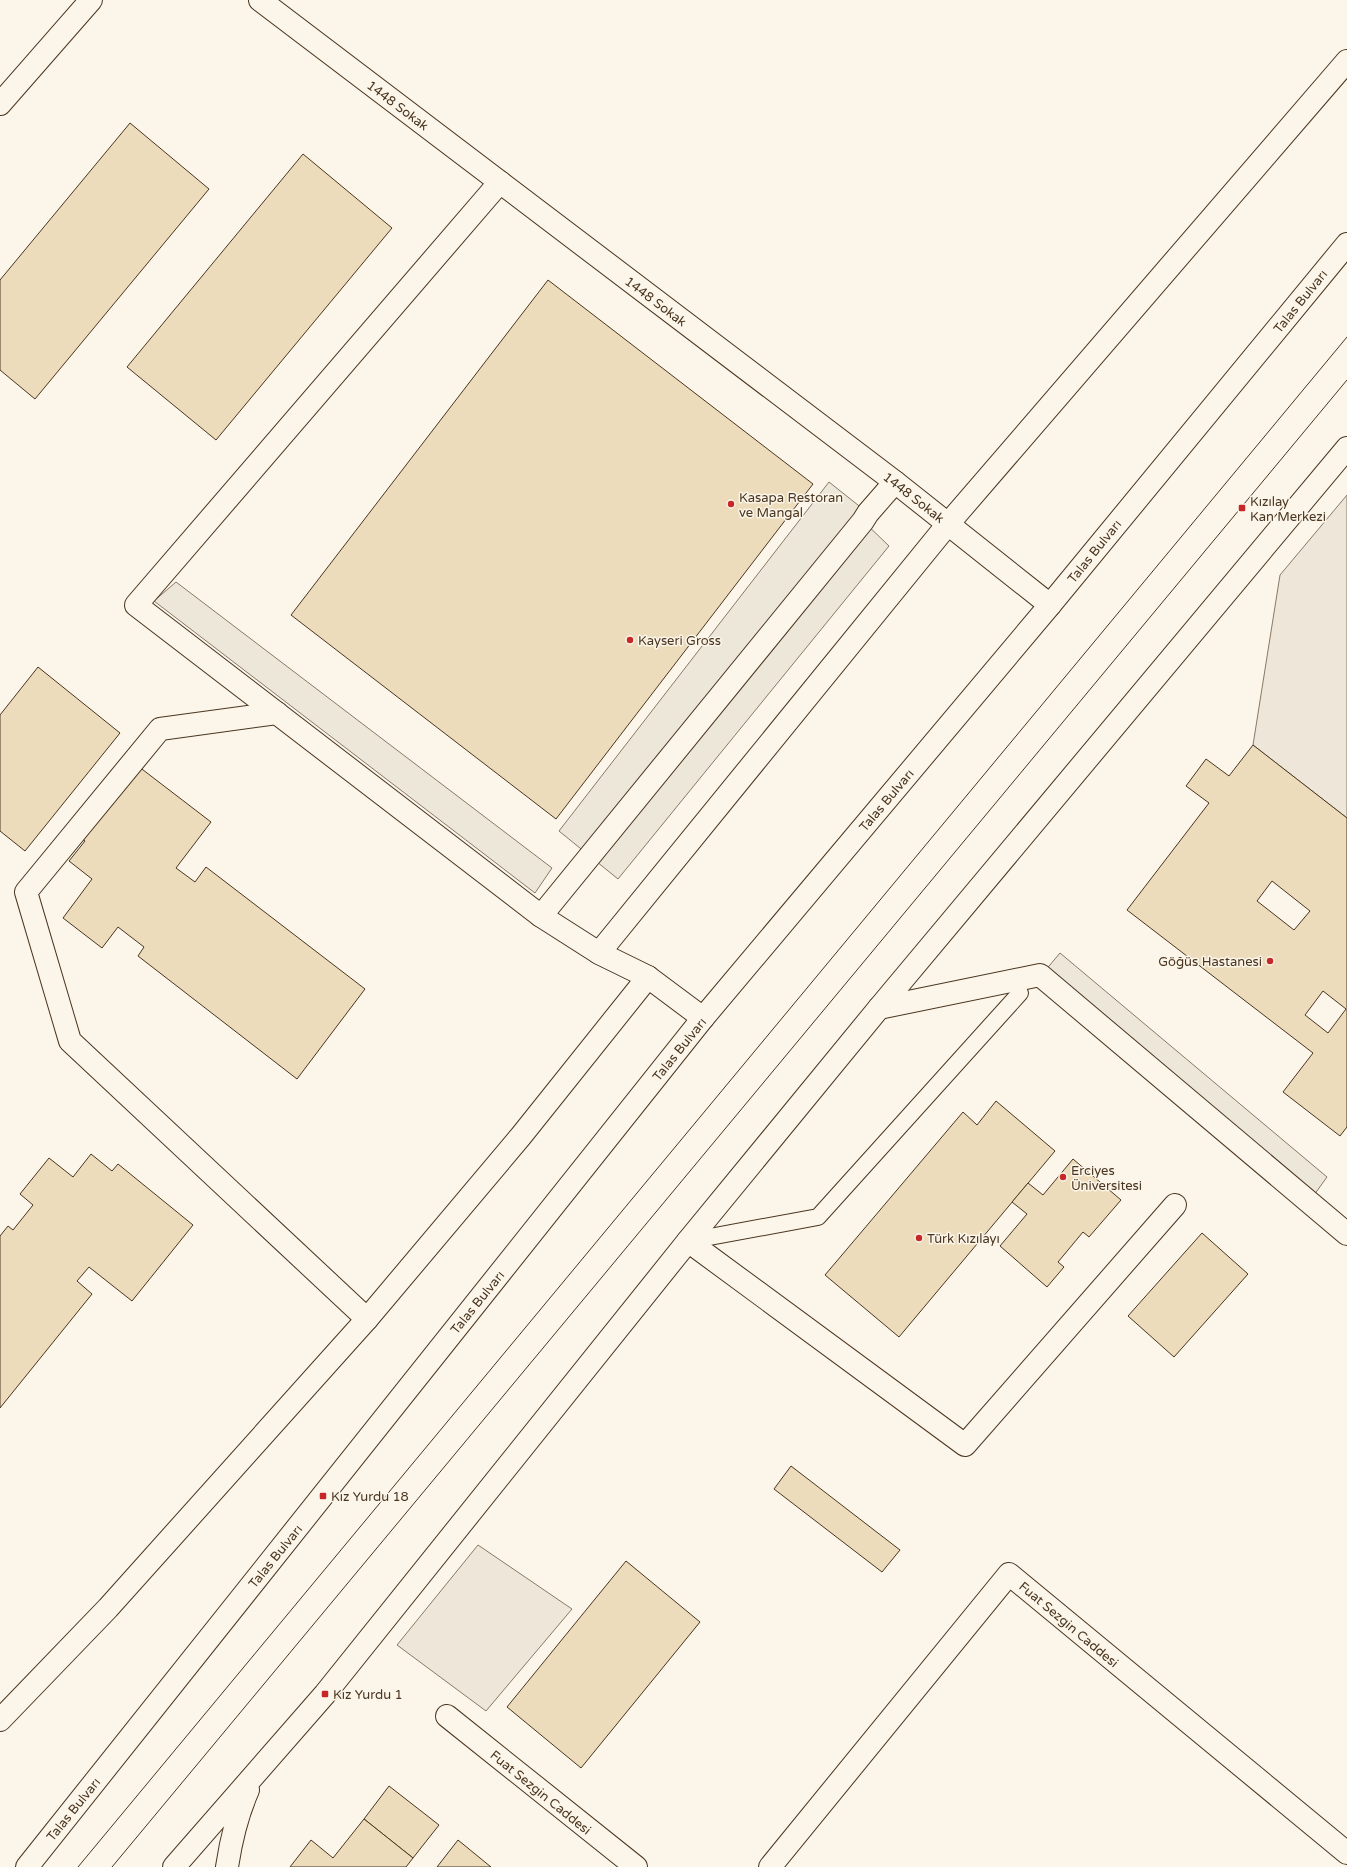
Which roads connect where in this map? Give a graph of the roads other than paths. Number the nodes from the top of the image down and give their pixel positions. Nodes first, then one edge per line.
1 (92, 0) edge
2 (260, 0) edge
3 (1347, 61) edge
4 (0, 104) edge
5 (500, 182) junction
6 (1347, 244) edge
7 (1347, 448) edge
8 (895, 482) junction
9 (948, 524) junction
10 (1050, 605) junction
11 (277, 713) junction
12 (541, 916) junction
13 (599, 953) junction
14 (648, 977) junction
15 (1020, 993) dead end
16 (879, 1008) junction
17 (703, 1018) junction
18 (1175, 1205) dead end
19 (1347, 1234) edge
20 (688, 1241) junction
21 (367, 1320) junction
22 (447, 1716) dead end
23 (0, 1720) edge
24 (256, 1774) junction
25 (1347, 1853) edge
26 (27, 1867) edge
27 (174, 1867) edge
28 (227, 1867) edge
29 (636, 1867) edge
30 (770, 1867) edge

1 - 4 street
2 - 5 street, 1448 Sokak
3 - 9 street
5 - 8 street, 1448 Sokak
5 - 11 street
6 - 10 street, Talas Bulvarı
7 - 16 street
8 - 9 street, 1448 Sokak
8 - 12 street
9 - 10 street, 1448 Sokak
9 - 13 street
10 - 17 street, Talas Bulvarı
11 - 12 street
11 - 21 street
12 - 13 street
13 - 14 street
14 - 17 street
14 - 21 street
15 - 20 lane
16 - 19 street
16 - 20 street
17 - 26 street, Talas Bulvarı
18 - 20 street
20 - 24 street
21 - 23 street
22 - 29 street, Fuat Sezgin Caddesi
24 - 27 street
24 - 28 street
25 - 30 street, Fuat Sezgin Caddesi

